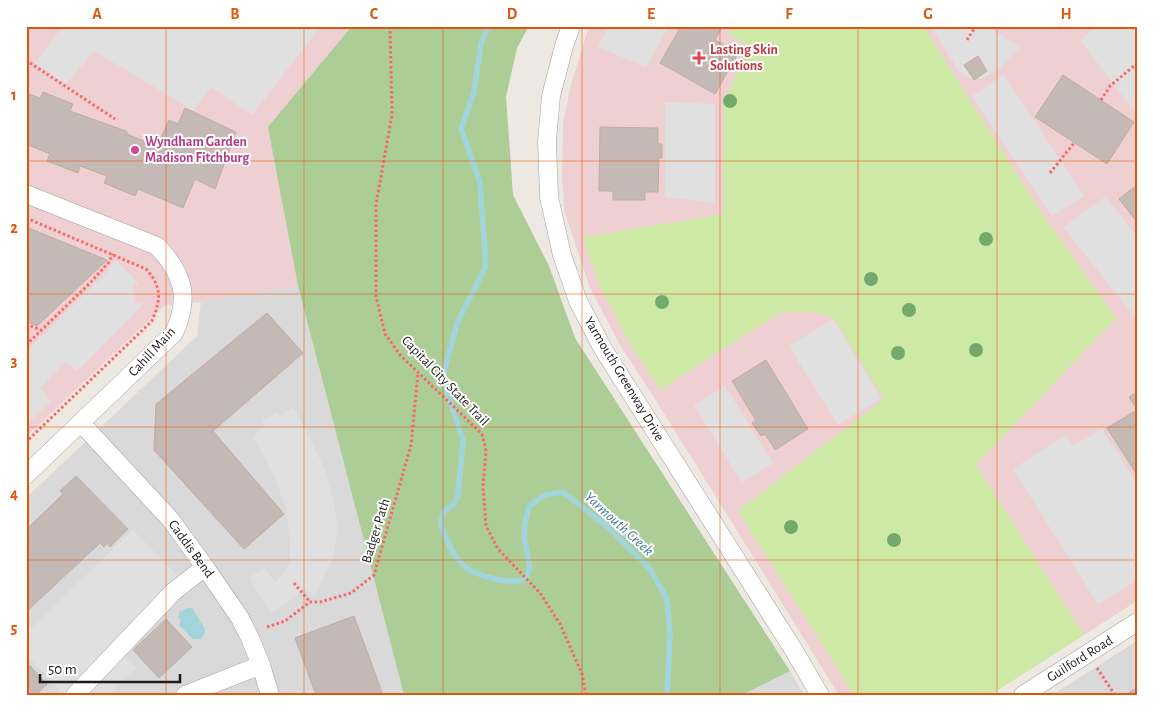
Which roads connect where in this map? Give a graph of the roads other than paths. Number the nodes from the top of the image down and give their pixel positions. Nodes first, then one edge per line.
1 (571, 26) edge
2 (26, 194) edge
3 (81, 423) junction
4 (26, 475) edge
5 (205, 567) junction
6 (1137, 622) edge
7 (261, 665) junction
8 (75, 695) edge
9 (185, 695) edge
10 (270, 695) edge
11 (820, 695) edge
12 (1023, 695) edge

1 - 11 street, Yarmouth Greenway Drive
2 - 3 street, Cahill Main
3 - 4 street, Cahill Main
3 - 5 street, Caddis Bend
5 - 7 street, Caddis Bend
5 - 8 street
6 - 12 street, Guilford Road
7 - 9 street
7 - 10 street, Caddis Bend

